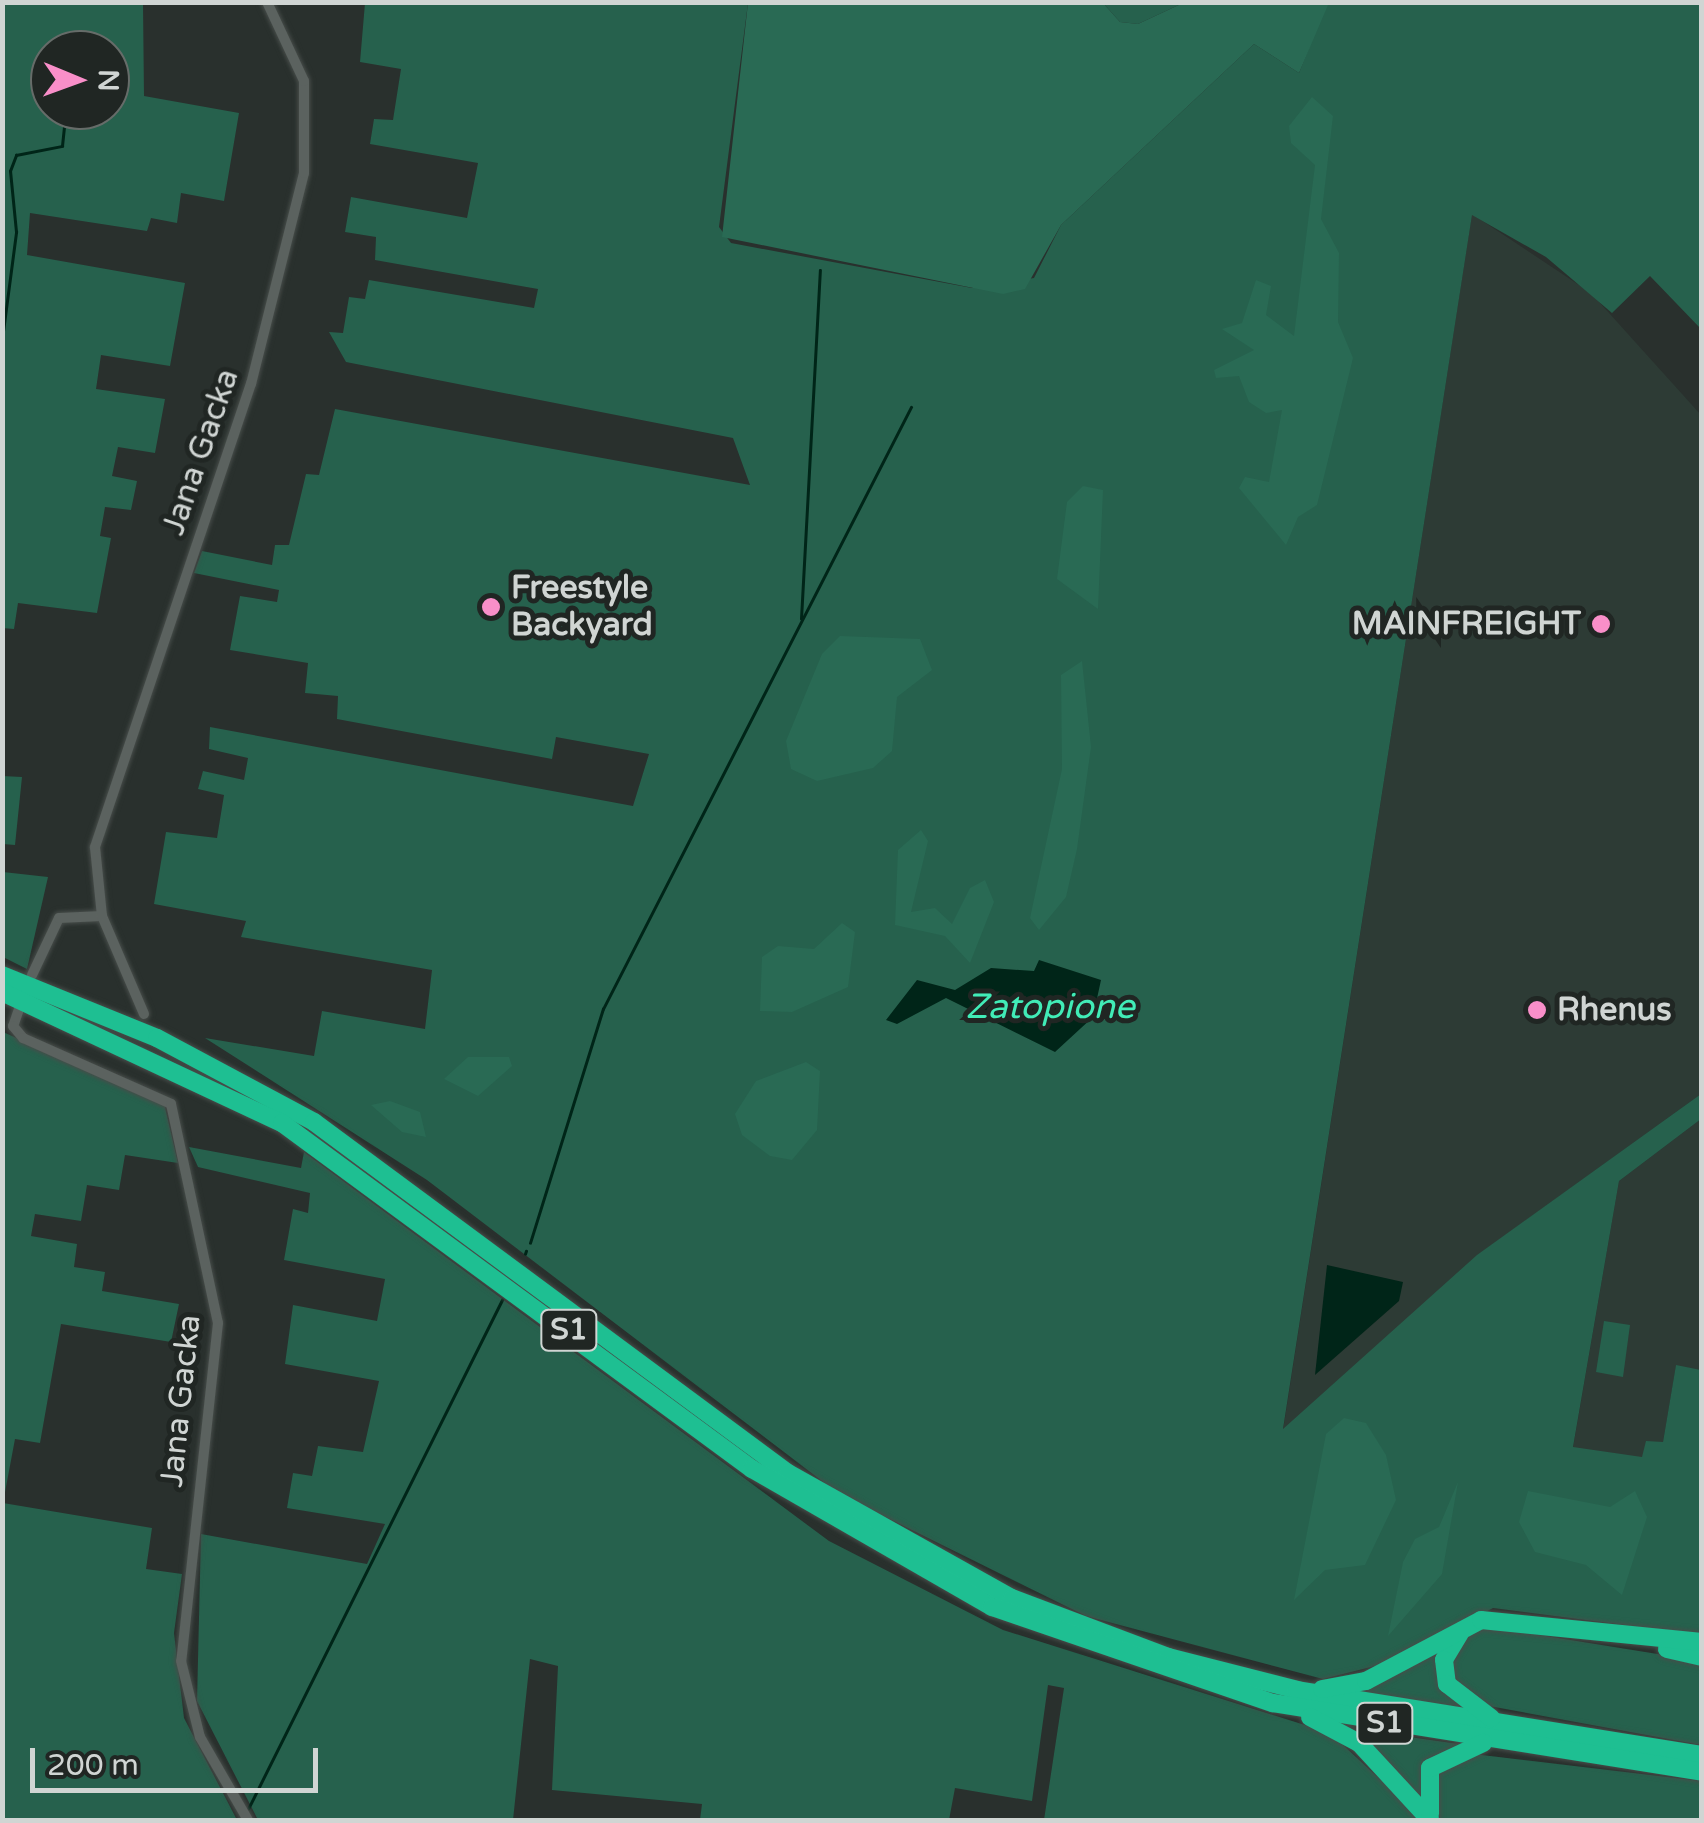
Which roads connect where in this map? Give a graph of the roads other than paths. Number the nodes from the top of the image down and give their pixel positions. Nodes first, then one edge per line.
1 (267, 2) edge
2 (102, 916) junction
3 (2, 975) edge
4 (32, 975) dead end
5 (2, 992) edge
6 (18, 1009) dead end
7 (144, 1014) dead end
8 (1466, 1626) junction
9 (1623, 1638) junction
10 (1702, 1642) edge
11 (1702, 1657) edge
12 (1297, 1690) junction
13 (1273, 1702) junction
14 (1504, 1734) junction
15 (1702, 1755) edge
16 (1702, 1772) edge
17 (247, 1820) edge
18 (1432, 1820) edge

1 - 2 street, Jana Gacka
2 - 4 street
2 - 7 street, Jana Gacka
3 - 12 highway, S1
5 - 13 highway, S1
6 - 17 street, Jana Gacka
8 - 9 highway
8 - 12 highway
8 - 14 highway
9 - 10 highway
9 - 11 highway
12 - 14 highway, S1
13 - 14 highway, S1
13 - 18 highway
14 - 15 highway, S1
14 - 16 highway, S1
14 - 18 highway

